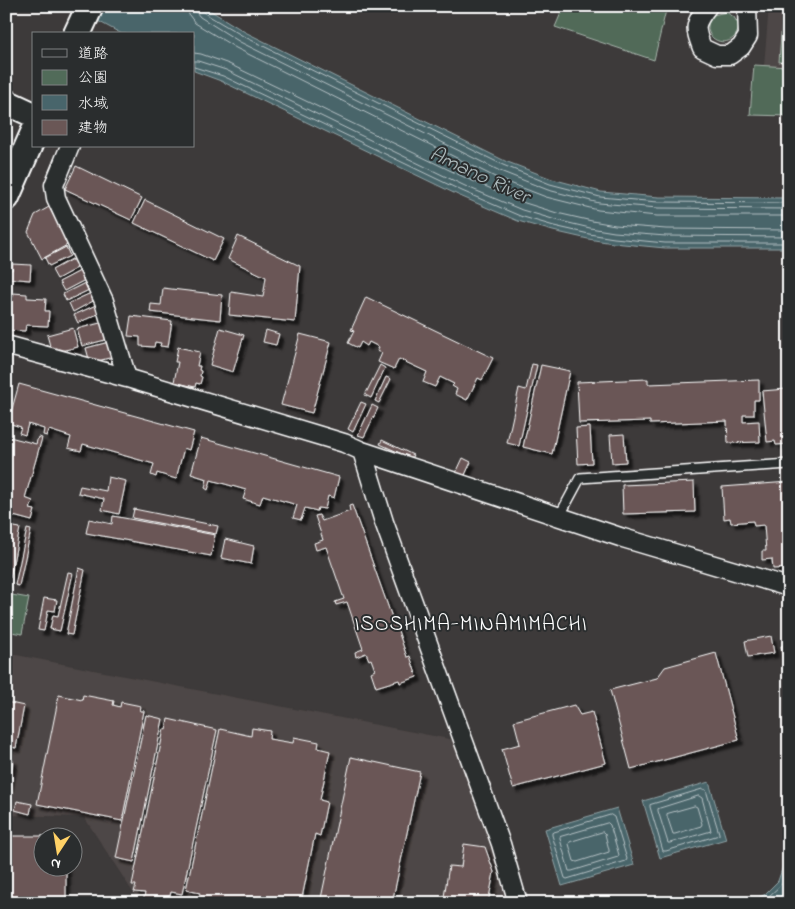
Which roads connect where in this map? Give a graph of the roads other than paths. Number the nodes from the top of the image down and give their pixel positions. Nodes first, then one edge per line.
1 (90, 6) edge
2 (708, 6) edge
3 (747, 6) edge
4 (78, 32) edge
5 (6, 102) edge
6 (32, 114) edge
7 (32, 138) edge
8 (69, 148) edge
9 (6, 197) edge
10 (6, 345) edge
11 (127, 378) junction
12 (362, 451) junction
13 (789, 464) edge
14 (559, 517) junction
15 (789, 587) edge
16 (518, 903) edge

1 - 4 main road
2 - 3 street
5 - 6 main road
7 - 9 main road
8 - 11 street
10 - 11 street
11 - 12 street
12 - 14 street
12 - 16 street
13 - 14 lane
14 - 15 street

